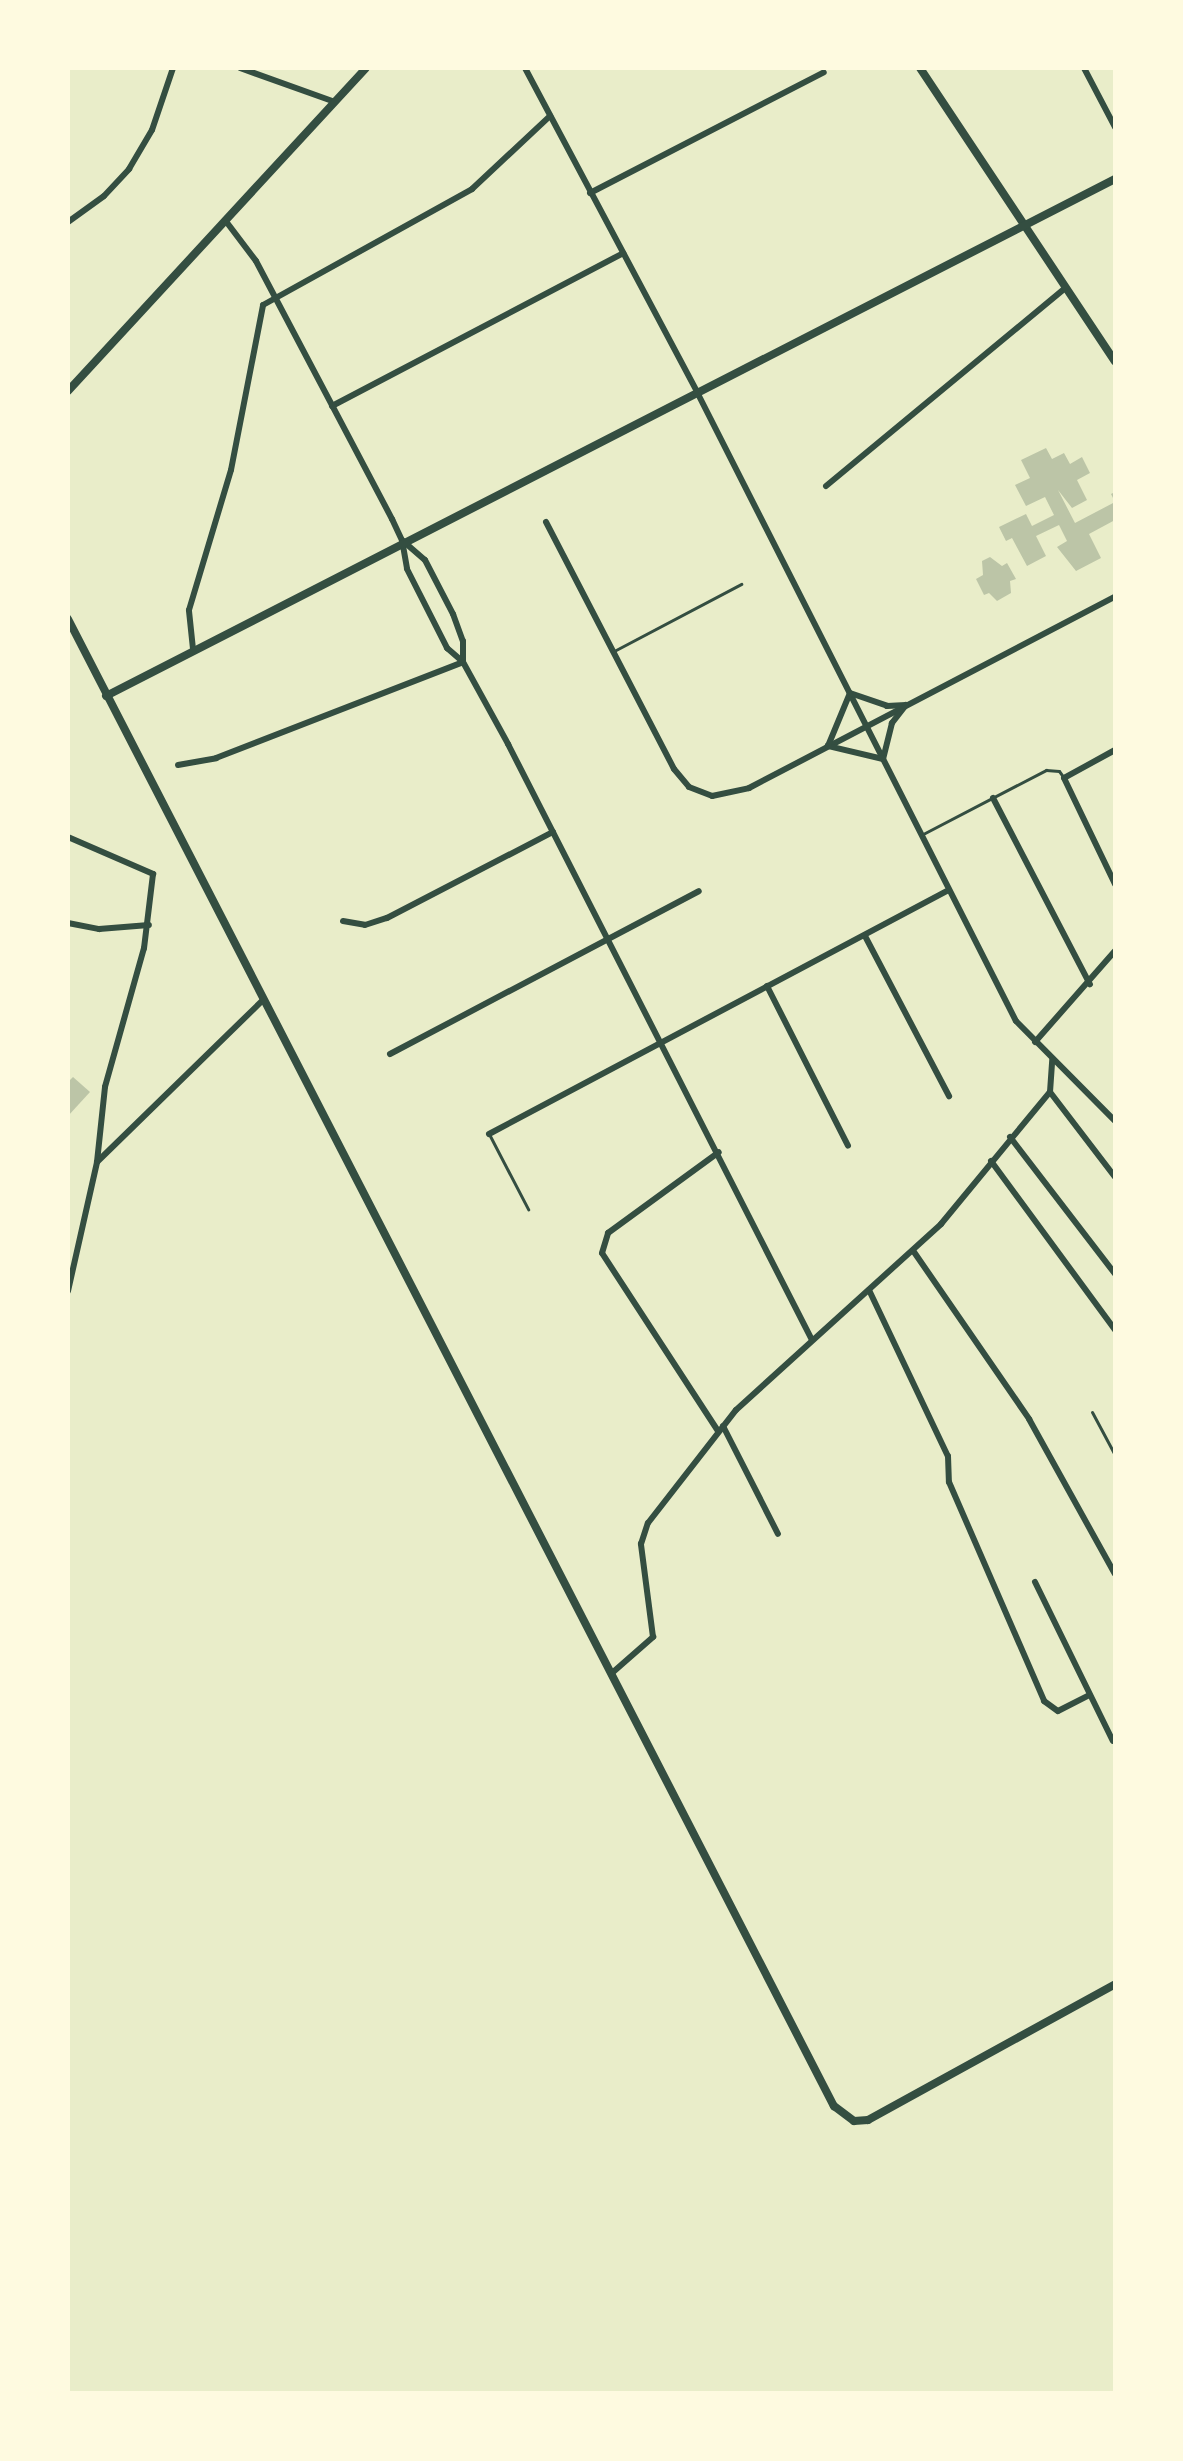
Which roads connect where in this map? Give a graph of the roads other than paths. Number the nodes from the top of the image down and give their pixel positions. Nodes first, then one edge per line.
1 (173, 68) edge
2 (240, 68) edge
3 (366, 68) edge
4 (525, 68) edge
5 (920, 68) edge
6 (1084, 68) edge
7 (824, 72) dead end
8 (339, 103) junction
9 (550, 116) junction
10 (1115, 127) edge
11 (1115, 179) edge
12 (590, 193) junction
13 (225, 220) junction
14 (68, 222) edge
15 (1021, 226) junction
16 (623, 253) junction
17 (1065, 288) junction
18 (273, 296) junction
19 (1115, 361) edge
20 (68, 391) edge
21 (697, 392) junction
22 (332, 406) junction
23 (826, 486) dead end
24 (546, 522) dead end
25 (402, 540) junction
26 (741, 584) dead end
27 (1115, 597) edge
28 (68, 619) edge
29 (193, 649) junction
30 (614, 651) junction
31 (463, 662) junction
32 (850, 693) junction
33 (106, 696) junction
34 (906, 705) junction
35 (867, 726) junction
36 (828, 746) junction
37 (1115, 750) edge
38 (883, 759) junction
39 (178, 765) dead end
40 (1064, 778) junction
41 (993, 798) junction
42 (553, 832) junction
43 (921, 835) junction
44 (68, 837) edge
45 (1115, 884) edge
46 (699, 891) dead end
47 (947, 891) junction
48 (343, 921) dead end
49 (68, 923) edge
50 (149, 925) junction
51 (865, 936) junction
52 (609, 938) junction
53 (1115, 951) edge
54 (1090, 984) junction
55 (767, 986) junction
56 (263, 1000) junction
57 (662, 1040) junction
58 (1035, 1042) junction
59 (390, 1054) dead end
60 (1052, 1060) junction
61 (1050, 1092) junction
62 (949, 1096) dead end
63 (1115, 1121) edge
64 (489, 1134) joint
65 (1010, 1137) junction
66 (848, 1146) dead end
67 (719, 1152) junction
68 (991, 1161) junction
69 (97, 1162) junction
70 (1115, 1177) edge
71 (528, 1209) dead end
72 (914, 1252) junction
73 (1115, 1274) edge
74 (869, 1290) junction
75 (68, 1291) edge
76 (1115, 1330) edge
77 (812, 1340) junction
78 (1092, 1412) dead end
79 (721, 1429) junction
80 (1115, 1455) edge
81 (778, 1534) dead end
82 (1115, 1574) edge
83 (1035, 1582) dead end
84 (612, 1673) junction
85 (1089, 1695) junction
86 (1113, 1741) edge
87 (1115, 1984) edge

1 - 14 street
2 - 8 street
3 - 8 street
4 - 9 street
5 - 15 street
6 - 10 street
7 - 12 street
8 - 13 street
9 - 12 street
9 - 18 street
11 - 15 street
12 - 16 street
13 - 18 street
13 - 20 street
15 - 17 street
15 - 21 street
16 - 21 street
16 - 22 street
17 - 19 street
17 - 23 street
18 - 22 street
18 - 29 street
21 - 25 street
21 - 32 street
22 - 25 street
24 - 30 street
25 - 29 street
25 - 31 street
25 - 31 street
26 - 30 lane
27 - 34 street
28 - 33 street
29 - 33 street
30 - 36 street
31 - 39 street
31 - 42 street
32 - 34 street
32 - 35 street
32 - 36 street
33 - 56 street
34 - 35 street
34 - 38 street
35 - 36 street
35 - 38 street
36 - 38 street
37 - 40 street
38 - 43 street
40 - 41 lane
40 - 45 street
41 - 43 lane
41 - 54 street
42 - 48 street
42 - 52 street
43 - 47 street
44 - 50 street
46 - 52 street
47 - 51 street
47 - 58 street
49 - 50 street
50 - 69 street
51 - 55 street
51 - 62 street
52 - 57 street
52 - 59 street
53 - 54 street
54 - 58 street
55 - 57 street
55 - 66 street
56 - 69 street
56 - 84 street
57 - 64 street
57 - 67 street
58 - 60 street
60 - 61 street
60 - 63 street
61 - 65 street
61 - 70 street
64 - 71 lane
65 - 68 street
65 - 73 street
67 - 77 street
67 - 79 street
68 - 72 street
68 - 76 street
69 - 75 street
72 - 74 street
72 - 82 street
74 - 77 street
74 - 85 street
77 - 79 street
78 - 80 lane
79 - 81 street
79 - 84 street
83 - 85 street
84 - 87 street
85 - 86 street

